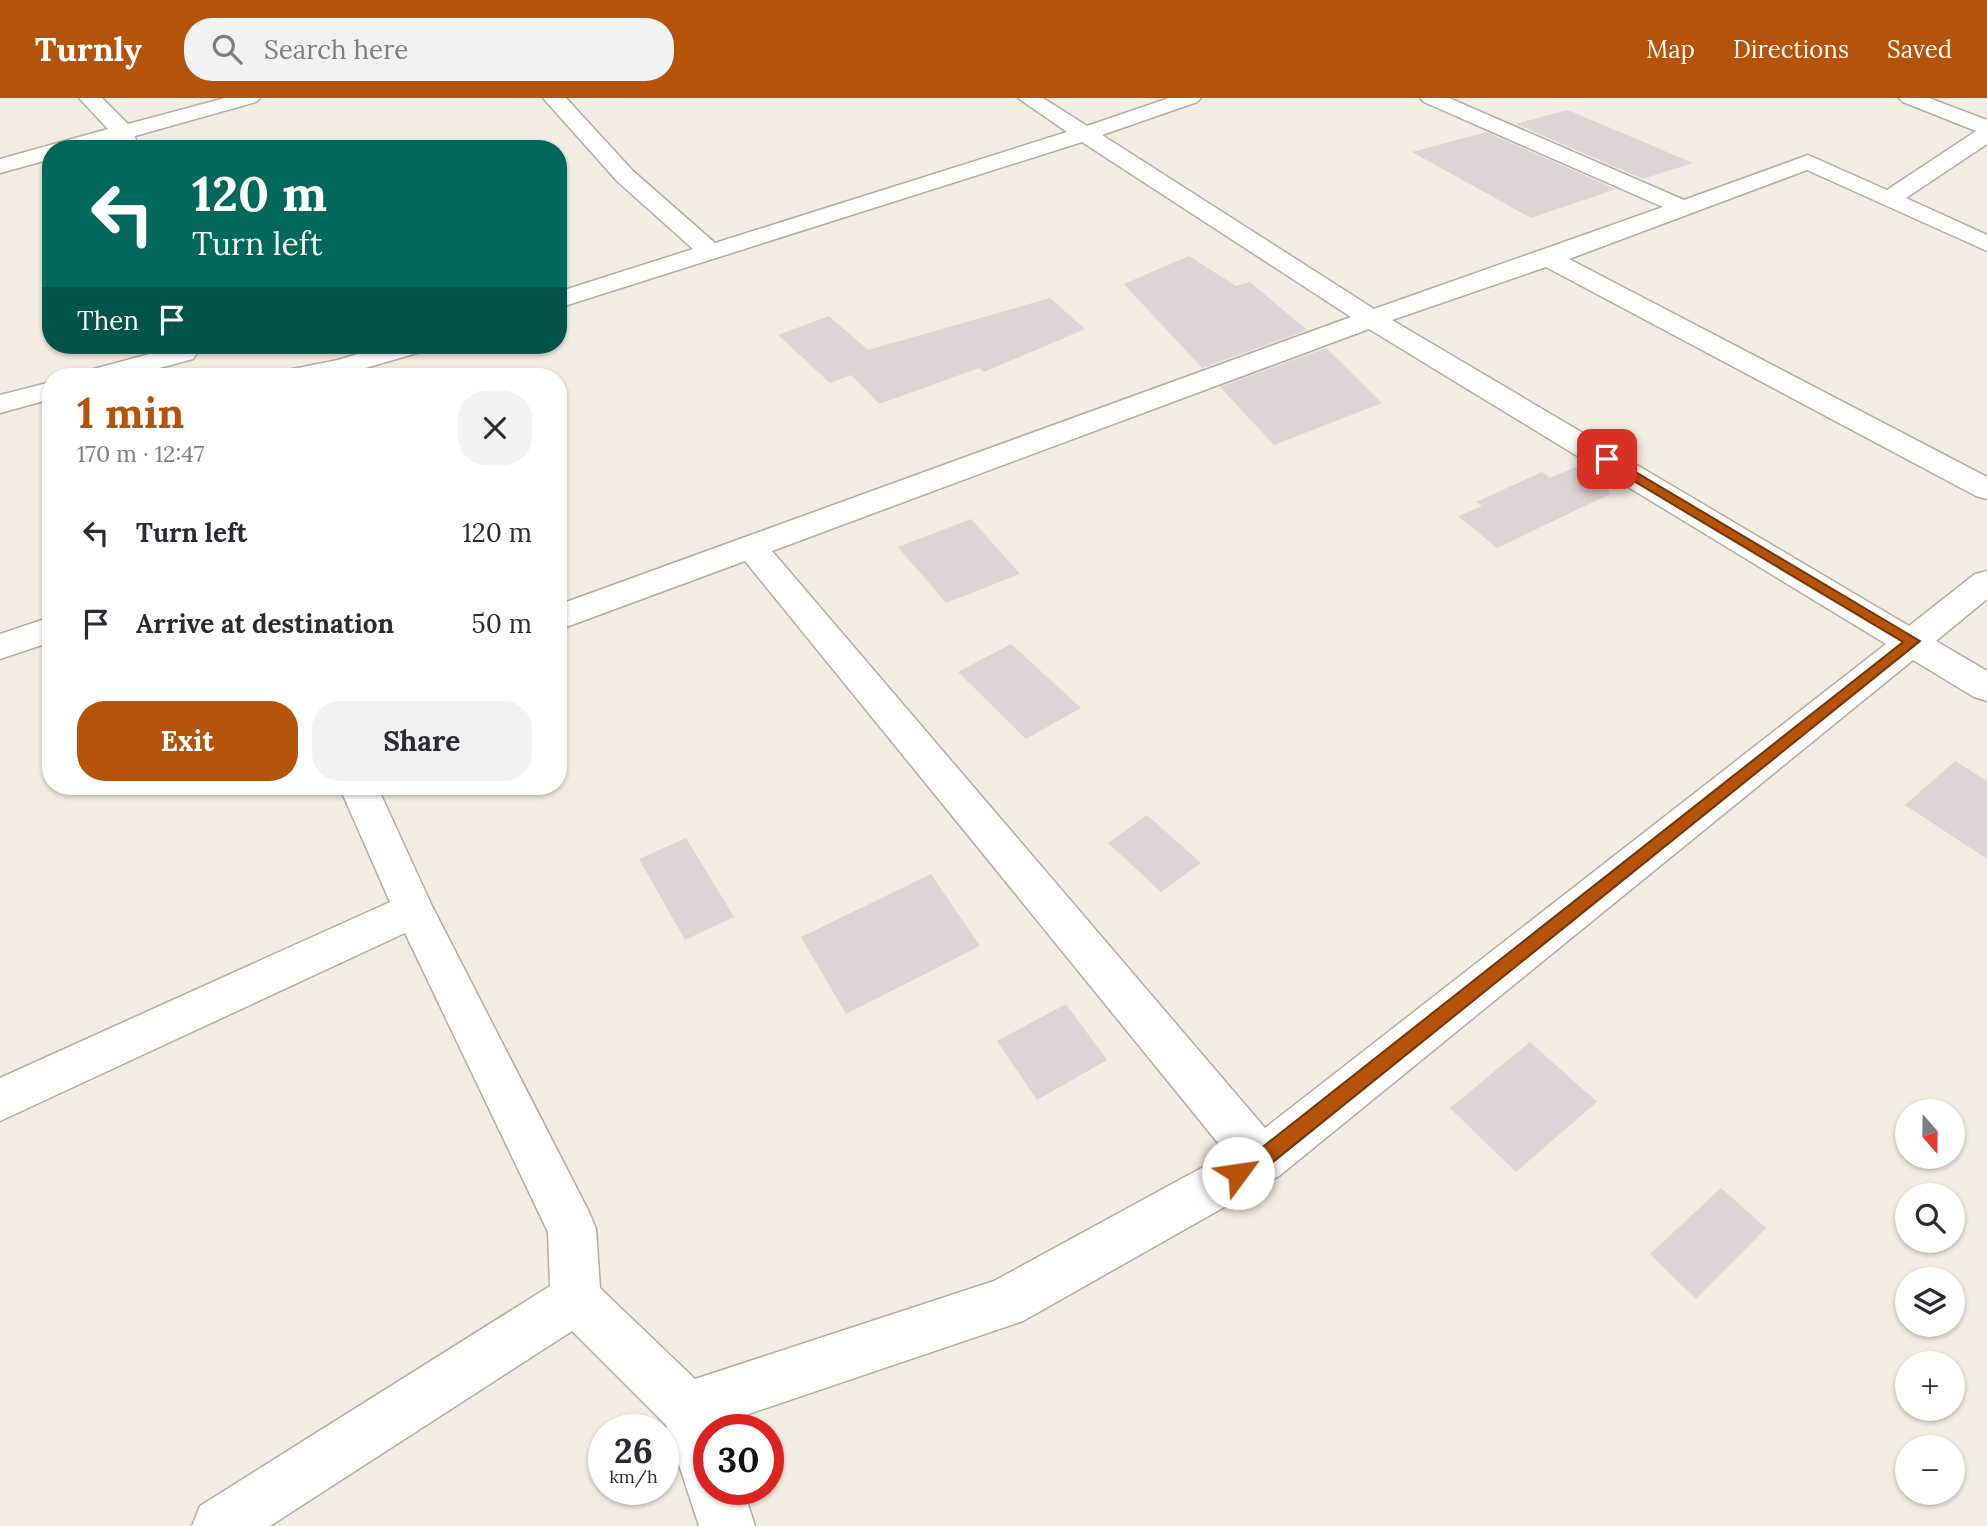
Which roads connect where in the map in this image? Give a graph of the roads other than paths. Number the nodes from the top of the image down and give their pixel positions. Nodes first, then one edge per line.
1 (90, 98) edge
2 (249, 98) edge
3 (554, 98) edge
4 (1030, 98) edge
5 (1190, 98) edge
6 (1431, 98) edge
7 (1910, 98) edge
8 (1987, 128) edge
9 (1085, 134) junction
10 (1987, 134) edge
11 (125, 140) edge
12 (42, 154) edge
13 (0, 166) edge
14 (1889, 198) junction
15 (1686, 209) junction
16 (1987, 244) edge
17 (711, 251) junction
18 (1548, 258) junction
19 (567, 297) edge
20 (1371, 318) junction
21 (385, 354) edge
22 (186, 358) edge
23 (138, 368) edge
24 (338, 368) edge
25 (42, 392) edge
26 (0, 404) edge
27 (1987, 489) edge
28 (751, 547) junction
29 (1987, 582) edge
30 (567, 615) edge
31 (42, 632) edge
32 (1913, 641) junction
33 (0, 647) edge
34 (1987, 688) edge
35 (362, 795) edge
36 (414, 910) junction
37 (0, 1100) edge
38 (1262, 1160) junction
39 (576, 1299) junction
40 (687, 1408) junction
41 (693, 1425) edge
42 (720, 1505) edge
43 (220, 1526) edge
44 (727, 1526) edge

1 - 11 street
2 - 11 street
3 - 17 street
4 - 9 street
5 - 9 street
6 - 15 street
7 - 8 street
9 - 17 street
9 - 20 street
10 - 14 street
12 - 13 street
14 - 15 street
14 - 16 street
15 - 18 street
17 - 19 street
18 - 20 street
18 - 27 street
20 - 28 street
20 - 32 street
21 - 24 street
22 - 23 street
25 - 26 street
28 - 30 street
28 - 38 street
29 - 32 street
31 - 33 street
32 - 34 street
32 - 38 street
35 - 36 street
36 - 37 street
36 - 39 street
38 - 40 street
39 - 40 street
39 - 43 street
40 - 41 street
42 - 44 street

